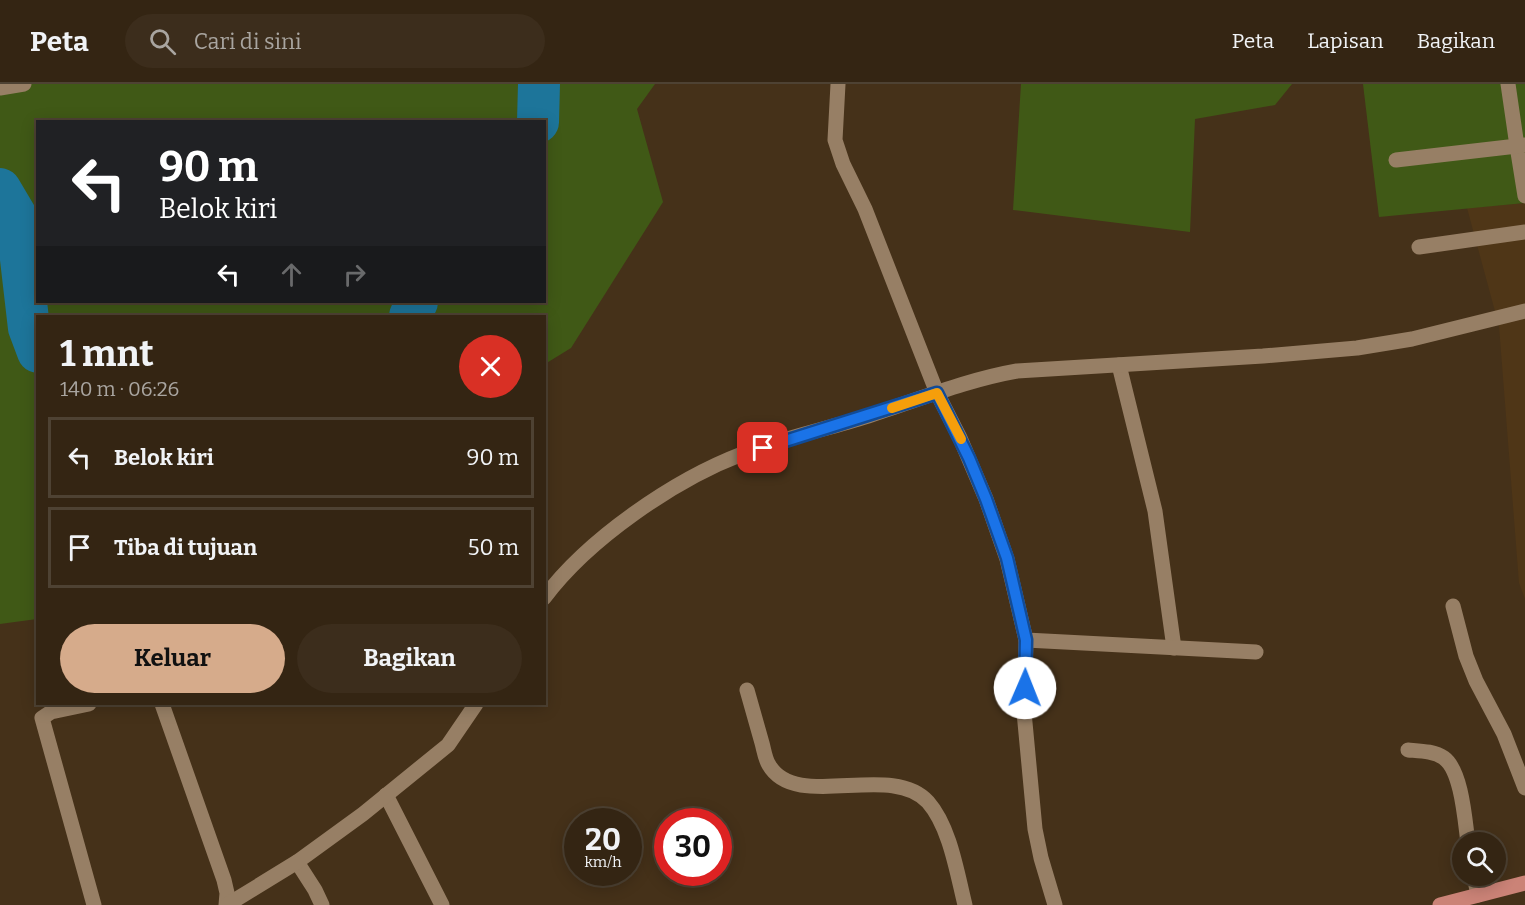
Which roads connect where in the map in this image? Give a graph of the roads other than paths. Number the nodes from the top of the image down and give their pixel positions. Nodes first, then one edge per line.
1 (24, 84) edge
2 (838, 84) edge
3 (1508, 84) edge
4 (0, 88) edge
5 (1521, 146) edge
6 (1396, 160) dead end
7 (1525, 196) edge
8 (1525, 232) edge
9 (1419, 246) dead end
10 (1525, 311) edge
11 (1119, 365) junction
12 (937, 393) junction
13 (546, 594) edge
14 (1454, 606) dead end
15 (1026, 640) junction
16 (1174, 648) junction
17 (1256, 652) dead end
18 (747, 690) dead end
19 (84, 705) edge
20 (162, 705) edge
21 (475, 705) edge
22 (1408, 750) dead end
23 (1525, 788) edge
24 (386, 795) junction
25 (1466, 832) edge
26 (297, 862) junction
27 (1525, 883) edge
28 (1476, 886) edge
29 (1478, 895) junction
30 (94, 905) edge
31 (226, 905) edge
32 (322, 905) edge
33 (442, 905) edge
34 (965, 905) edge
35 (1055, 905) edge
36 (1440, 905) edge

1 - 4 street
2 - 12 street
3 - 5 street
5 - 6 street
5 - 7 street
8 - 9 street
10 - 11 street
11 - 12 street
11 - 16 street
12 - 13 street
12 - 15 street
14 - 23 street
15 - 16 street
15 - 35 street
16 - 17 street
18 - 34 street
19 - 30 street
20 - 31 street
21 - 24 street
22 - 25 street
24 - 26 street
24 - 33 street
26 - 31 street
26 - 32 street
27 - 29 main road
28 - 29 street
29 - 36 main road

